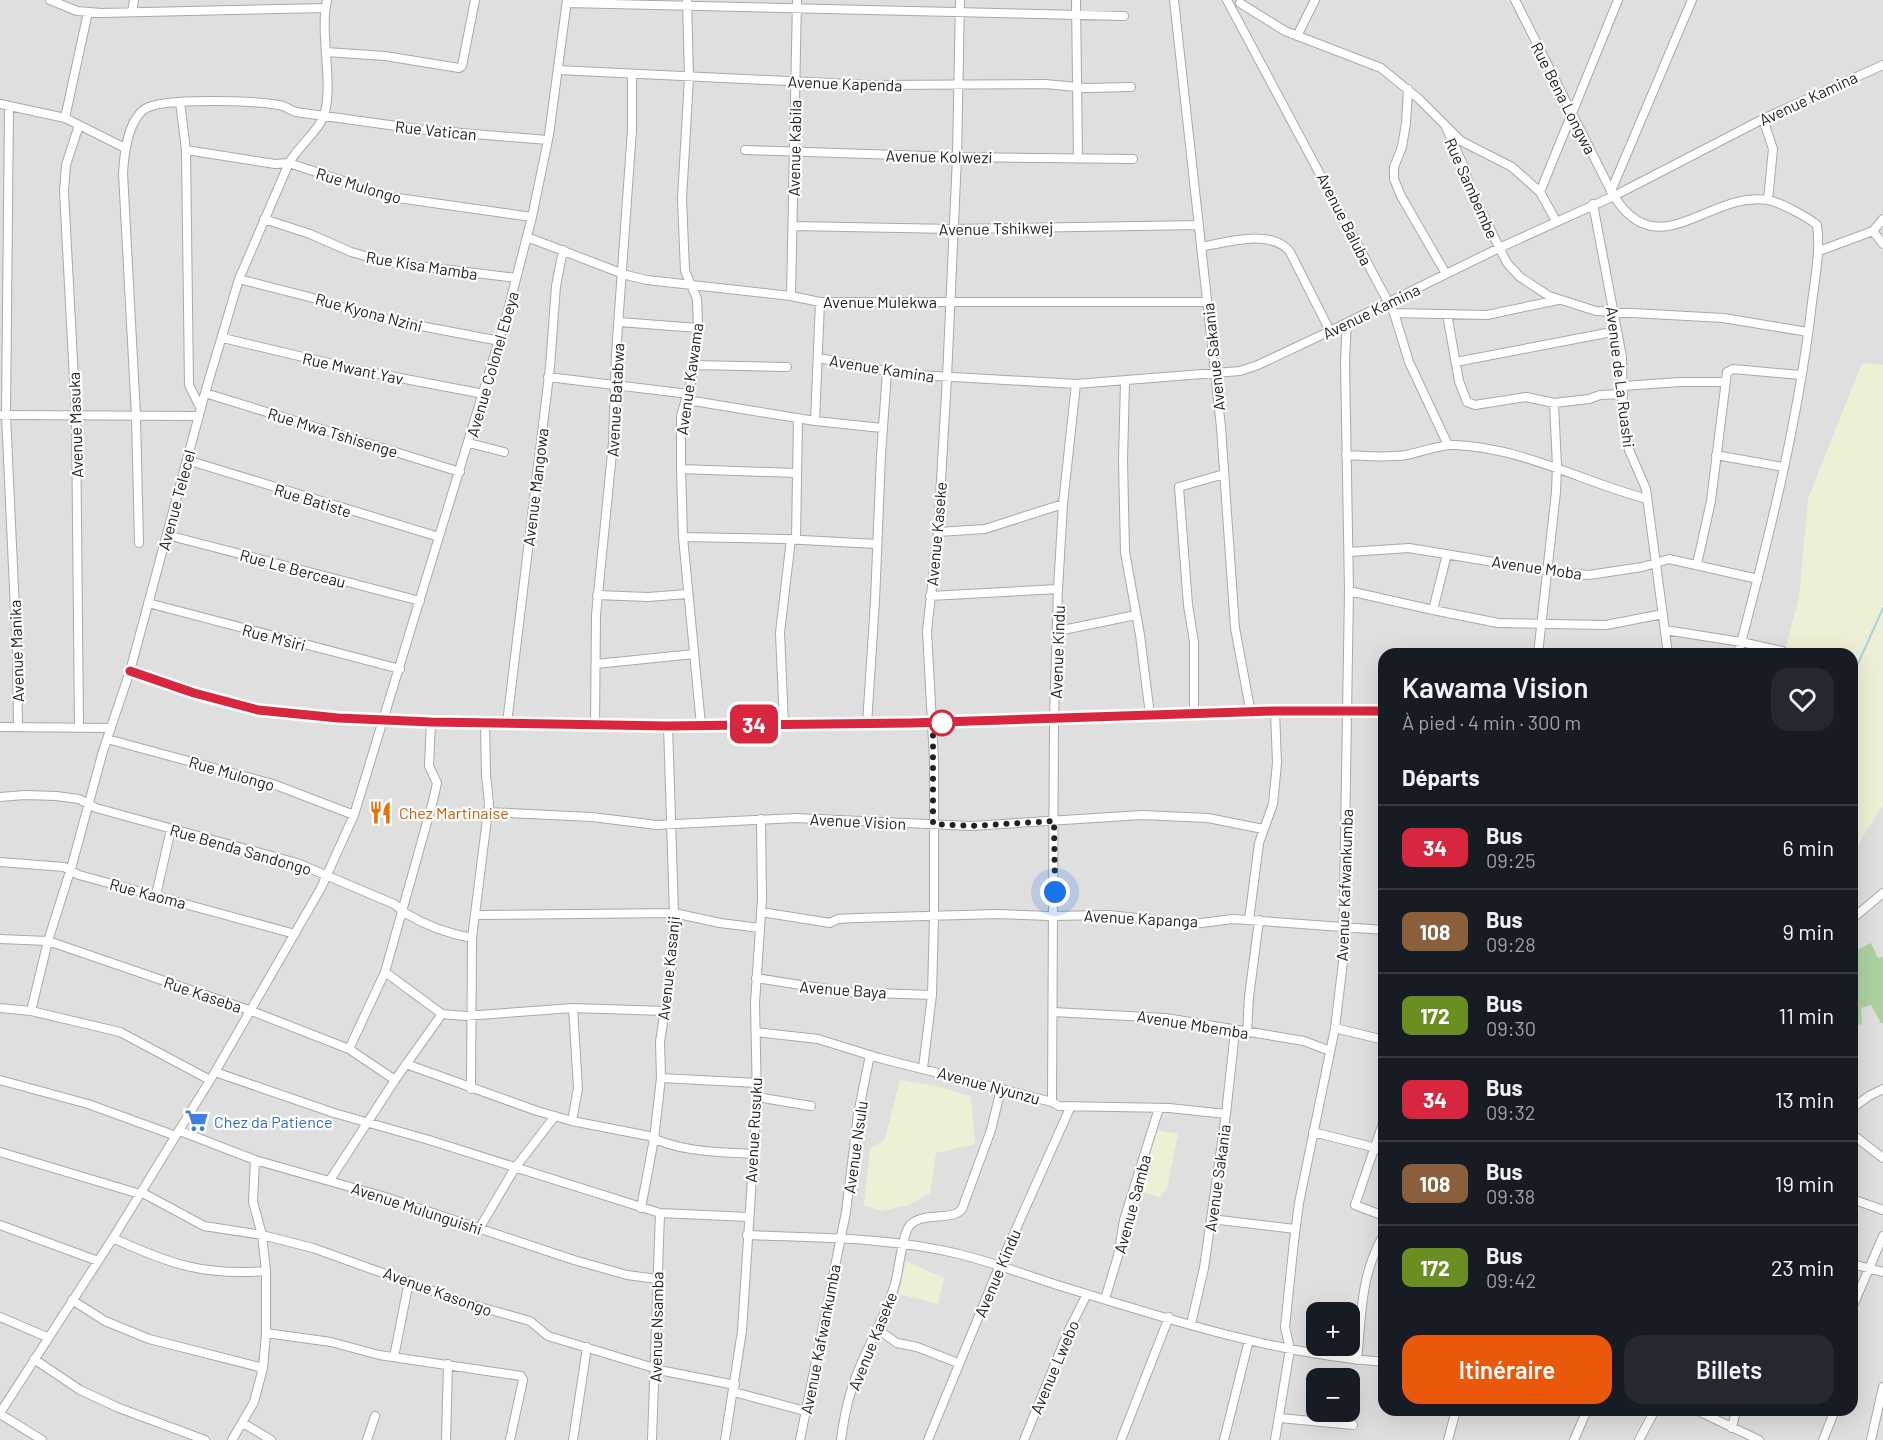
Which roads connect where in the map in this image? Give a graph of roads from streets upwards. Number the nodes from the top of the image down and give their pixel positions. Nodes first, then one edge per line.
1 (50, 0) edge
2 (134, 0) edge
3 (475, 0) edge
4 (797, 0) edge
5 (960, 0) edge
6 (1076, 0) edge
7 (1174, 0) edge
8 (1227, 0) edge
9 (1315, 0) edge
10 (1515, 0) edge
11 (1618, 0) edge
12 (1692, 0) edge
13 (1241, 1) edge
14 (567, 2) edge
15 (687, 3) edge
16 (326, 4) edge
17 (796, 9) junction
18 (88, 12) junction
19 (132, 12) junction
20 (959, 14) junction
21 (1235, 14) junction
22 (1077, 16) junction
23 (1124, 16) dead end
24 (1297, 36) junction
25 (326, 52) junction
26 (1883, 65) edge
27 (558, 70) junction
28 (632, 75) junction
29 (689, 77) junction
30 (796, 81) junction
31 (958, 85) junction
32 (1077, 87) junction
33 (1131, 87) dead end
34 (1408, 89) junction
35 (180, 102) junction
36 (0, 104) edge
37 (9, 106) junction
38 (1571, 111) junction
39 (324, 114) junction
40 (65, 118) junction
41 (1763, 119) junction
42 (79, 124) junction
43 (1446, 128) junction
44 (548, 140) junction
45 (4, 144) edge
46 (125, 148) junction
47 (186, 150) junction
48 (745, 150) dead end
49 (794, 152) junction
50 (957, 157) junction
51 (1078, 159) junction
52 (1133, 159) dead end
53 (289, 163) junction
54 (1539, 192) junction
55 (1613, 193) junction
56 (1768, 200) junction
57 (1593, 204) junction
58 (532, 217) junction
59 (264, 219) junction
60 (1883, 219) edge
61 (1556, 221) junction
62 (1199, 225) junction
63 (793, 226) junction
64 (953, 229) junction
65 (1873, 231) junction
66 (527, 237) junction
67 (1883, 244) edge
68 (1201, 247) junction
69 (1499, 248) junction
70 (563, 250) junction
71 (1819, 251) junction
72 (622, 274) junction
73 (1446, 274) junction
74 (516, 278) junction
75 (239, 279) junction
76 (690, 285) junction
77 (791, 296) junction
78 (1558, 300) junction
79 (951, 301) junction
80 (820, 302) junction
81 (1207, 302) junction
82 (1388, 302) junction
83 (1613, 311) junction
84 (1395, 313) junction
85 (1447, 314) junction
86 (619, 322) junction
87 (1347, 323) junction
88 (698, 327) junction
89 (1330, 331) junction
90 (1617, 331) junction
91 (1808, 332) junction
92 (223, 338) junction
93 (500, 341) junction
94 (819, 358) junction
95 (1456, 362) junction
96 (694, 365) junction
97 (787, 367) dead end
98 (887, 372) junction
99 (1214, 374) junction
100 (1801, 375) junction
101 (548, 377) junction
102 (947, 378) junction
103 (1125, 381) junction
104 (1725, 382) junction
105 (615, 384) junction
106 (1076, 384) junction
107 (1623, 390) junction
108 (205, 393) junction
109 (484, 394) junction
110 (688, 397) junction
111 (1554, 403) junction
112 (200, 412) junction
113 (3, 415) edge
114 (136, 416) junction
115 (76, 417) junction
116 (798, 418) junction
117 (815, 421) junction
118 (882, 428) junction
119 (469, 443) junction
120 (1448, 445) junction
121 (504, 452) dead end
122 (1346, 455) junction
123 (1716, 455) junction
124 (187, 460) junction
125 (1557, 466) junction
126 (1783, 467) junction
127 (681, 469) junction
128 (460, 472) junction
129 (796, 473) junction
130 (1224, 474) junction
131 (1647, 499) junction
132 (1063, 504) junction
133 (938, 532) junction
134 (167, 535) junction
135 (439, 537) junction
136 (683, 537) junction
137 (793, 539) junction
138 (139, 543) dead end
139 (876, 544) junction
140 (1349, 552) junction
141 (1447, 554) junction
142 (1657, 561) junction
143 (1697, 564) junction
144 (1548, 571) junction
145 (1758, 579) junction
146 (1059, 589) junction
147 (1349, 591) junction
148 (687, 594) junction
149 (597, 595) junction
150 (930, 596) junction
151 (420, 601) junction
152 (148, 603) junction
153 (1433, 610) junction
154 (1663, 614) junction
155 (1136, 615) junction
156 (1541, 623) junction
157 (1665, 630) junction
158 (1058, 631) junction
159 (1741, 642) junction
160 (1539, 648) edge
161 (1667, 648) edge
162 (1740, 648) edge
163 (1768, 648) edge
164 (694, 654) junction
165 (596, 664) junction
166 (399, 669) junction
167 (130, 671) junction
168 (1275, 711) junction
169 (1348, 711) junction
170 (1378, 711) edge
171 (1251, 714) junction
172 (1150, 715) junction
173 (1194, 715) junction
174 (1054, 718) junction
175 (383, 720) junction
176 (431, 722) junction
177 (485, 723) junction
178 (507, 723) junction
179 (933, 723) junction
180 (783, 724) junction
181 (867, 724) junction
182 (595, 725) junction
183 (701, 725) junction
184 (668, 726) junction
185 (0, 727) edge
186 (18, 727) junction
187 (80, 727) junction
188 (111, 728) junction
189 (107, 739) junction
190 (0, 797) edge
191 (89, 805) junction
192 (488, 812) junction
193 (354, 815) junction
194 (760, 819) junction
195 (1054, 821) junction
196 (933, 824) junction
197 (672, 825) junction
198 (171, 829) junction
199 (1263, 829) junction
200 (0, 862) edge
201 (71, 870) junction
202 (327, 877) junction
203 (1883, 893) edge
204 (156, 895) junction
205 (402, 911) junction
206 (761, 912) junction
207 (674, 913) junction
208 (1858, 914) edge
209 (476, 915) junction
210 (934, 916) junction
211 (1055, 916) junction
212 (1249, 920) junction
213 (1259, 920) junction
214 (760, 928) junction
215 (1344, 928) junction
216 (1378, 930) edge
217 (295, 934) junction
218 (472, 938) junction
219 (0, 939) edge
220 (48, 941) junction
221 (385, 972) junction
222 (756, 978) junction
223 (932, 995) junction
224 (0, 1008) edge
225 (573, 1008) junction
226 (249, 1010) junction
227 (31, 1011) junction
228 (665, 1011) junction
229 (1053, 1012) junction
230 (442, 1014) junction
231 (471, 1015) junction
232 (1335, 1028) junction
233 (1235, 1031) junction
234 (756, 1032) junction
235 (1247, 1032) junction
236 (1378, 1039) edge
237 (349, 1048) junction
238 (1330, 1051) junction
239 (870, 1055) junction
240 (406, 1064) junction
241 (923, 1068) junction
242 (215, 1072) junction
243 (661, 1078) junction
244 (0, 1080) edge
245 (210, 1080) junction
246 (395, 1080) junction
247 (757, 1083) junction
248 (471, 1089) junction
249 (1000, 1089) junction
250 (1883, 1089) edge
251 (757, 1097) junction
252 (1052, 1102) junction
253 (1858, 1103) edge
254 (811, 1106) dead end
255 (1070, 1108) junction
256 (1159, 1108) junction
257 (1226, 1114) junction
258 (555, 1116) junction
259 (572, 1121) junction
260 (368, 1122) junction
261 (1313, 1132) junction
262 (178, 1133) junction
263 (654, 1139) junction
264 (1858, 1139) edge
265 (1378, 1148) edge
266 (0, 1152) edge
267 (1378, 1153) edge
268 (753, 1154) junction
269 (1883, 1158) edge
270 (255, 1160) junction
271 (515, 1168) junction
272 (330, 1180) junction
273 (141, 1193) junction
274 (1858, 1201) edge
275 (641, 1208) junction
276 (1883, 1210) edge
277 (660, 1214) junction
278 (1378, 1214) edge
279 (748, 1217) junction
280 (1211, 1219) junction
281 (0, 1225) edge
282 (479, 1229) junction
283 (1295, 1229) junction
284 (262, 1235) junction
285 (747, 1235) junction
286 (1883, 1236) edge
287 (113, 1238) junction
288 (840, 1238) junction
289 (905, 1243) junction
290 (1378, 1245) edge
291 (98, 1261) junction
292 (1858, 1265) edge
293 (999, 1267) junction
294 (1870, 1267) junction
295 (267, 1271) junction
296 (1883, 1272) edge
297 (657, 1279) junction
298 (408, 1281) junction
299 (1087, 1294) junction
300 (1858, 1294) edge
301 (1105, 1299) junction
302 (72, 1300) junction
303 (0, 1317) edge
304 (1169, 1317) junction
305 (1191, 1324) junction
306 (877, 1329) junction
307 (266, 1333) junction
308 (47, 1337) junction
309 (1249, 1340) junction
310 (587, 1347) junction
311 (1290, 1348) junction
312 (394, 1358) junction
313 (33, 1359) junction
314 (1357, 1360) junction
315 (1378, 1362) edge
316 (958, 1364) junction
317 (448, 1365) junction
318 (263, 1368) junction
319 (655, 1368) junction
320 (1883, 1387) edge
321 (734, 1389) junction
322 (806, 1411) junction
323 (0, 1413) edge
324 (375, 1416) dead end
325 (1454, 1416) edge
326 (1584, 1416) edge
327 (1652, 1416) edge
328 (1708, 1416) edge
329 (1735, 1416) edge
330 (1833, 1416) edge
331 (1280, 1418) junction
332 (243, 1423) junction
333 (1353, 1425) dead end
334 (1732, 1428) junction
335 (42, 1440) edge
336 (205, 1440) edge
337 (232, 1440) edge
338 (271, 1440) edge
339 (367, 1440) edge
340 (446, 1440) edge
341 (510, 1440) edge
342 (573, 1440) edge
343 (652, 1440) edge
344 (725, 1440) edge
345 (800, 1440) edge
346 (842, 1440) edge
347 (928, 1440) edge
348 (1024, 1440) edge
349 (1121, 1440) edge
350 (1224, 1440) edge
351 (1275, 1440) edge
352 (1448, 1440) edge
353 (1574, 1440) edge
354 (1639, 1440) edge
355 (1759, 1440) edge
356 (1824, 1440) edge
357 (1871, 1440) edge

1 - 18 street
2 - 19 street
3 - 25 street
4 - 17 street, Avenue Kabila
5 - 20 street, Avenue Kaseke
6 - 22 street
7 - 62 street, Avenue Sakania
8 - 21 street, Avenue Baluba
9 - 24 street
10 - 38 street, Rue Bena Longwa
11 - 38 street
12 - 55 street
13 - 21 street
13 - 24 street
14 - 15 street
14 - 27 street, Avenue Colonel Ebeya
15 - 17 street
15 - 29 street, Avenue Kawama
16 - 19 street
16 - 25 street
17 - 20 street
17 - 30 street, Avenue Kabila
18 - 19 street
18 - 40 street
20 - 22 street
20 - 31 street, Avenue Kaseke
21 - 82 street, Avenue Baluba
22 - 23 street
22 - 32 street
24 - 34 street
25 - 39 street
26 - 41 street, Avenue Kamina
27 - 28 street, Avenue Kapenda
27 - 44 street, Avenue Colonel Ebeya
28 - 29 street, Avenue Kapenda
28 - 72 street, Avenue Batabwa
29 - 30 street, Avenue Kapenda
29 - 76 street, Avenue Kawama
30 - 31 street, Avenue Kapenda
30 - 49 street, Avenue Kabila
31 - 32 street, Avenue Kapenda
31 - 50 street, Avenue Kaseke
32 - 33 street, Avenue Kapenda
32 - 51 street
34 - 43 street
34 - 73 street
35 - 39 street, Rue Vatican
35 - 46 street, Rue Vatican
35 - 47 street
36 - 37 street
37 - 40 street
37 - 45 street, Avenue Manika
38 - 54 street
38 - 55 street, Rue Bena Longwa
39 - 44 street, Rue Vatican
39 - 53 street, Avenue Telecel
40 - 42 street
41 - 55 street, Avenue Kamina
41 - 56 street
42 - 46 street
42 - 115 street, Avenue Masuka
43 - 54 street
43 - 69 street, Rue Sambembe
44 - 58 street, Avenue Colonel Ebeya
45 - 113 street, Avenue Manika
46 - 114 street
47 - 53 street, Rue Mulongo
47 - 112 street
48 - 49 street, Avenue Kolwezi
49 - 50 street, Avenue Kolwezi
49 - 63 street, Avenue Kabila
50 - 51 street, Avenue Kolwezi
50 - 64 street, Avenue Kaseke
51 - 52 street, Avenue Kolwezi
53 - 58 street, Rue Mulongo
53 - 59 street, Avenue Telecel
54 - 61 street
55 - 56 street, Rue Bena Longwa
55 - 57 street, Avenue Kamina
56 - 71 street
57 - 61 street, Avenue Kamina
57 - 83 street, Avenue de La Ruashi
58 - 66 street, Avenue Colonel Ebeya
59 - 74 street, Rue Kisa Mamba
59 - 75 street, Avenue Telecel
60 - 65 street
61 - 69 street, Avenue Kamina
62 - 64 street, Avenue Tshikwej
62 - 68 street, Avenue Sakania
63 - 64 street, Avenue Tshikwej
63 - 77 street, Avenue Kabila
64 - 79 street, Avenue Kaseke
65 - 67 street
65 - 71 street
66 - 70 street, Avenue Mulekwa
66 - 74 street, Avenue Colonel Ebeya
68 - 81 street, Avenue Sakania
68 - 89 street
69 - 73 street, Avenue Kamina
69 - 78 street, Rue Sambembe
70 - 72 street, Avenue Mulekwa
70 - 101 street, Avenue Mangowa
71 - 91 street
72 - 76 street, Avenue Mulekwa
72 - 86 street, Avenue Batabwa
73 - 82 street, Avenue Kamina
74 - 93 street, Avenue Colonel Ebeya
75 - 92 street, Avenue Telecel
75 - 93 street, Rue Kyona Nzini
76 - 77 street, Avenue Mulekwa
76 - 88 street, Avenue Kawama
77 - 80 street, Avenue Mulekwa
78 - 83 street
78 - 85 street
79 - 80 street, Avenue Mulekwa
79 - 81 street, Avenue Mulekwa
79 - 102 street, Avenue Kaseke
80 - 94 street
81 - 99 street, Avenue Sakania
82 - 84 street, Avenue Baluba
82 - 87 street, Avenue Kamina
83 - 90 street, Avenue de La Ruashi
83 - 91 street
84 - 85 street
84 - 120 street, Avenue Baluba
85 - 95 street
86 - 88 street
86 - 105 street, Avenue Batabwa
87 - 89 street, Avenue Kamina
87 - 122 street, Avenue Kafwankumba
88 - 96 street, Avenue Kawama
89 - 99 street, Avenue Kamina
90 - 95 street
90 - 107 street, Avenue de La Ruashi
91 - 100 street
92 - 108 street, Avenue Telecel
92 - 109 street, Rue Mwant Yav
93 - 109 street, Avenue Colonel Ebeya
94 - 98 street, Avenue Kamina
94 - 117 street
95 - 111 street
96 - 97 street
96 - 110 street, Avenue Kawama
98 - 102 street, Avenue Kamina
98 - 118 street
99 - 103 street, Avenue Kamina
99 - 130 street, Avenue Sakania
100 - 104 street
100 - 126 street
101 - 105 street
101 - 178 street, Avenue Mangowa
102 - 106 street, Avenue Kamina
102 - 133 street, Avenue Kaseke
103 - 106 street, Avenue Kamina
103 - 155 street
104 - 107 street
104 - 123 street
105 - 110 street
105 - 149 street, Avenue Batabwa
106 - 132 street, Avenue Kindu
107 - 111 street
107 - 131 street, Avenue de La Ruashi
108 - 112 street, Avenue Telecel
108 - 128 street, Rue Mwa Tshisenge
109 - 119 street, Avenue Colonel Ebeya
110 - 116 street
110 - 127 street, Avenue Kawama
111 - 125 street
112 - 114 street
112 - 124 street, Avenue Telecel
113 - 115 street
113 - 186 street, Avenue Manika
114 - 115 street
114 - 138 street
115 - 187 street, Avenue Masuka
116 - 117 street
116 - 129 street
117 - 118 street
118 - 139 street
119 - 121 street
119 - 128 street, Avenue Colonel Ebeya
120 - 122 street
120 - 125 street
122 - 140 street, Avenue Kafwankumba
123 - 126 street
123 - 143 street
124 - 134 street, Avenue Telecel
124 - 135 street, Rue Batiste
125 - 131 street
125 - 144 street
126 - 145 street
127 - 129 street
127 - 136 street, Avenue Kawama
128 - 135 street, Avenue Colonel Ebeya
129 - 137 street
130 - 171 street, Avenue Sakania
130 - 173 street
131 - 142 street, Avenue de La Ruashi
132 - 133 street
132 - 146 street, Avenue Kindu
133 - 150 street, Avenue Kaseke
134 - 151 street, Rue Le Berceau
134 - 152 street, Avenue Telecel
135 - 151 street, Avenue Colonel Ebeya
136 - 137 street
136 - 148 street, Avenue Kawama
137 - 139 street
137 - 180 street
139 - 181 street
140 - 141 street, Avenue Moba
140 - 147 street, Avenue Kafwankumba
141 - 144 street, Avenue Moba
141 - 153 street
142 - 143 street, Avenue Moba
142 - 144 street, Avenue Moba
142 - 154 street, Avenue de La Ruashi
143 - 145 street, Avenue Moba
144 - 156 street
145 - 159 street
146 - 150 street
146 - 158 street, Avenue Kindu
147 - 153 street
147 - 169 street, Avenue Kafwankumba
148 - 149 street
148 - 164 street, Avenue Kawama
149 - 165 street, Avenue Batabwa
150 - 179 street, Avenue Kaseke
151 - 166 street, Avenue Colonel Ebeya
152 - 166 street, Rue M'siri
152 - 167 street, Avenue Telecel
153 - 156 street
154 - 156 street
154 - 157 street, Avenue de La Ruashi
155 - 158 street
155 - 172 street
156 - 160 street
157 - 159 street
157 - 161 street, Avenue de La Ruashi
158 - 174 street, Avenue Kindu
159 - 162 street
159 - 163 street
164 - 165 street
164 - 183 street, Avenue Kawama
165 - 182 street, Avenue Batabwa
166 - 175 street, Avenue Colonel Ebeya
167 - 175 street
167 - 188 street, Avenue Telecel
168 - 169 street
168 - 171 street
168 - 199 street
169 - 170 street
169 - 215 street, Avenue Kafwankumba
171 - 173 street
172 - 173 street
172 - 174 street
174 - 179 street
174 - 195 street, Avenue Kindu
175 - 176 street
175 - 193 street, Avenue Colonel Ebeya
176 - 177 street
176 - 205 street
177 - 178 street
177 - 192 street
178 - 182 street
179 - 181 street
179 - 196 street, Avenue Kaseke
180 - 181 street
180 - 183 street
182 - 184 street
183 - 184 street
184 - 197 street, Avenue Kasanji
185 - 186 street
186 - 187 street
187 - 188 street
188 - 189 street, Avenue Telecel
189 - 191 street, Avenue Telecel
189 - 193 street, Rue Mulongo
190 - 191 street, Rue Benda Sandongo
191 - 198 street, Rue Benda Sandongo
191 - 201 street, Avenue Telecel
192 - 197 street, Avenue Vision
192 - 209 street
193 - 202 street, Avenue Colonel Ebeya
194 - 196 street, Avenue Vision
194 - 197 street, Avenue Vision
194 - 206 street, Avenue Rusuku
195 - 196 street, Avenue Vision
195 - 199 street, Avenue Vision
195 - 211 street, Avenue Kindu
196 - 210 street, Avenue Kaseke
197 - 207 street, Avenue Kasanji
198 - 202 street, Rue Benda Sandongo
198 - 204 street
199 - 212 street
200 - 201 street, Rue Kaoma
201 - 204 street, Rue Kaoma
201 - 220 street, Avenue Telecel
202 - 205 street, Rue Benda Sandongo
202 - 217 street, Avenue Colonel Ebeya
203 - 208 street
204 - 217 street, Rue Kaoma
205 - 218 street, Rue Benda Sandongo
205 - 221 street
206 - 210 street, Avenue Kapanga
206 - 214 street, Avenue Rusuku
207 - 209 street
207 - 214 street
207 - 228 street, Avenue Kasanji
209 - 218 street
210 - 211 street, Avenue Kapanga
210 - 223 street, Avenue Kaseke
211 - 212 street, Avenue Kapanga
211 - 229 street, Avenue Kindu
212 - 213 street, Avenue Kapanga
213 - 215 street, Avenue Kapanga
213 - 235 street
214 - 222 street, Avenue Rusuku
215 - 216 street, Avenue Kapanga
215 - 232 street, Avenue Kafwankumba
217 - 226 street, Avenue Colonel Ebeya
218 - 231 street
219 - 220 street, Rue Kaseba
220 - 226 street, Rue Kaseba
220 - 227 street, Avenue Telecel
221 - 230 street
221 - 237 street
222 - 223 street, Avenue Baya
222 - 234 street, Avenue Rusuku
223 - 241 street, Avenue Kaseke
224 - 227 street
225 - 228 street
225 - 231 street
225 - 259 street
226 - 237 street, Rue Kaseba
226 - 242 street, Avenue Colonel Ebeya
227 - 245 street
228 - 243 street, Avenue Kasanji
229 - 233 street, Avenue Mbemba
229 - 252 street, Avenue Kindu
230 - 231 street
230 - 240 street
231 - 248 street
232 - 236 street
232 - 238 street, Avenue Kafwankumba
233 - 235 street, Avenue Mbemba
233 - 257 street, Avenue Sakania
234 - 239 street, Avenue Nyunzu
234 - 247 street, Avenue Rusuku
235 - 238 street, Avenue Mbemba
237 - 246 street, Rue Kaseba
238 - 261 street, Avenue Kafwankumba
239 - 241 street, Avenue Nyunzu
239 - 288 street, Avenue Nsulu
240 - 246 street
240 - 248 street
241 - 249 street, Avenue Nyunzu
242 - 245 street, Avenue Colonel Ebeya
242 - 260 street
243 - 247 street
243 - 263 street, Avenue Kasanji
244 - 262 street, Avenue Mulunguishi
245 - 262 street, Avenue Colonel Ebeya
246 - 260 street
247 - 251 street, Avenue Rusuku
248 - 258 street
249 - 252 street, Avenue Nyunzu
249 - 289 street, Avenue Kaseke
250 - 253 street
251 - 254 street
251 - 268 street, Avenue Rusuku
252 - 255 street, Avenue Nyunzu
255 - 256 street, Avenue Nyunzu
255 - 293 street, Avenue Kindu
256 - 257 street, Avenue Nyunzu
256 - 301 street, Avenue Samba
257 - 280 street, Avenue Sakania
258 - 259 street
258 - 271 street
259 - 263 street
260 - 271 street
260 - 272 street
261 - 265 street
261 - 283 street, Avenue Kafwankumba
262 - 270 street, Avenue Mulunguishi
262 - 273 street, Avenue Colonel Ebeya
263 - 268 street
263 - 275 street, Avenue Kasanji
264 - 269 street
266 - 273 street, Avenue Kasongo
267 - 278 street
268 - 279 street, Avenue Rusuku
270 - 272 street, Avenue Mulunguishi
270 - 284 street
271 - 275 street
271 - 282 street
272 - 282 street, Avenue Mulunguishi
273 - 284 street, Avenue Kasongo
273 - 287 street, Avenue Colonel Ebeya
274 - 276 street
275 - 277 street
277 - 279 street
277 - 297 street, Avenue Nsamba
279 - 285 street, Avenue Rusuku
280 - 283 street
280 - 305 street, Avenue Sakania
281 - 291 street
282 - 297 street, Avenue Mulunguishi
283 - 311 street, Avenue Kafwankumba
284 - 295 street
284 - 298 street, Avenue Kasongo
285 - 288 street
285 - 321 street, Avenue Rusuku
286 - 294 street
287 - 291 street, Avenue Colonel Ebeya
287 - 295 street
288 - 289 street
288 - 322 street, Avenue Kafwankumba
289 - 293 street
289 - 306 street, Avenue Kaseke
290 - 314 street
291 - 302 street, Avenue Colonel Ebeya
292 - 294 street
293 - 299 street
293 - 316 street, Avenue Kindu
294 - 296 street
294 - 300 street
295 - 307 street
297 - 319 street, Avenue Nsamba
298 - 310 street, Avenue Kasongo
298 - 312 street
299 - 301 street
299 - 348 street, Avenue Lwebo
301 - 304 street
302 - 308 street, Avenue Colonel Ebeya
302 - 318 street
303 - 308 street
304 - 305 street
304 - 349 street
305 - 309 street
306 - 316 street
306 - 346 street, Avenue Kaseke
307 - 312 street
307 - 318 street
308 - 313 street, Avenue Colonel Ebeya
309 - 311 street
309 - 350 street
310 - 319 street, Avenue Kasongo
310 - 342 street
311 - 314 street
311 - 331 street, Avenue Kafwankumba
312 - 317 street
313 - 323 street, Avenue Colonel Ebeya
313 - 336 street
314 - 315 street
316 - 347 street, Avenue Kindu
317 - 340 street
317 - 341 street
318 - 332 street
319 - 321 street, Avenue Kasongo
319 - 343 street, Avenue Nsamba
320 - 357 street
321 - 322 street, Avenue Kasongo
321 - 344 street, Avenue Rusuku
322 - 345 street, Avenue Kafwankumba
323 - 335 street
324 - 339 street
325 - 352 street
326 - 353 street
327 - 354 street
328 - 334 street
329 - 334 street
330 - 356 street
331 - 333 street
331 - 351 street, Avenue Kafwankumba
332 - 337 street
332 - 338 street
334 - 355 street

